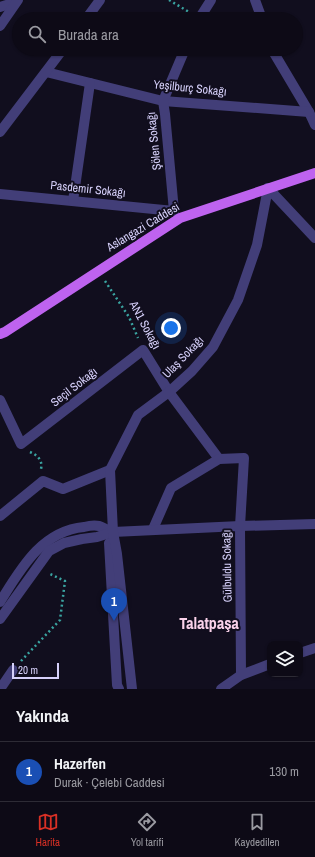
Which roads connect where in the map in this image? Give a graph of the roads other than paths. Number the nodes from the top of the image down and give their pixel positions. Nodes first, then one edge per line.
1 (100, 0) edge
2 (211, 0) edge
3 (255, 0) edge
4 (17, 1) edge
5 (0, 7) edge
6 (0, 10) edge
7 (91, 12) edge
8 (203, 12) edge
9 (259, 12) edge
10 (0, 26) edge
11 (58, 56) edge
12 (183, 56) edge
13 (274, 56) edge
14 (46, 72) junction
15 (90, 83) junction
16 (163, 101) junction
17 (309, 112) junction
18 (315, 125) edge
19 (0, 132) edge
20 (315, 173) edge
21 (268, 188) junction
22 (0, 194) edge
23 (73, 201) junction
24 (177, 214) junction
25 (315, 237) edge
26 (0, 334) edge
27 (143, 350) joint
28 (169, 392) junction
29 (0, 400) edge
30 (219, 459) junction
31 (110, 470) junction
32 (0, 516) edge
33 (315, 524) edge
34 (240, 526) junction
35 (153, 529) junction
36 (113, 532) junction
37 (0, 602) edge
38 (0, 619) edge
39 (315, 648) edge
40 (303, 652) edge
41 (267, 665) edge
42 (13, 670) road end
43 (241, 675) junction
44 (115, 688) edge
45 (0, 689) edge
46 (132, 689) edge
47 (221, 689) edge

1 - 7 street
2 - 8 street
3 - 9 street
4 - 5 street
4 - 6 street
4 - 10 street
11 - 14 street
12 - 16 street, Şölen Sokağı
13 - 17 street
14 - 15 street, Yeşilburç Sokağı
14 - 19 street
15 - 16 street, Yeşilburç Sokağı
15 - 23 street
16 - 17 street, Yeşilburç Sokağı
16 - 24 street, Şölen Sokağı
17 - 18 street
20 - 21 main road, Aslangazi Caddesi
21 - 24 main road, Aslangazi Caddesi
21 - 25 street
21 - 28 street, Ulaş Sokağı
22 - 23 street, Pasdemir Sokağı
23 - 24 street, Pasdemir Sokağı
24 - 26 main road, Aslangazi Caddesi
27 - 28 street, AN1 Sokağı
27 - 29 street, Seçil Sokağı
28 - 30 street, AN1 Sokağı
28 - 31 street, Ulaş Sokağı
30 - 34 street, Gülbuldu Sokağı
30 - 35 street
31 - 32 street
31 - 36 street, Ulaş Sokağı
33 - 34 street
34 - 35 street
34 - 43 street, Gülbuldu Sokağı
35 - 36 street
36 - 37 street
36 - 38 street
36 - 44 street
36 - 46 street
39 - 40 street
41 - 43 street
42 - 45 street
43 - 47 street

